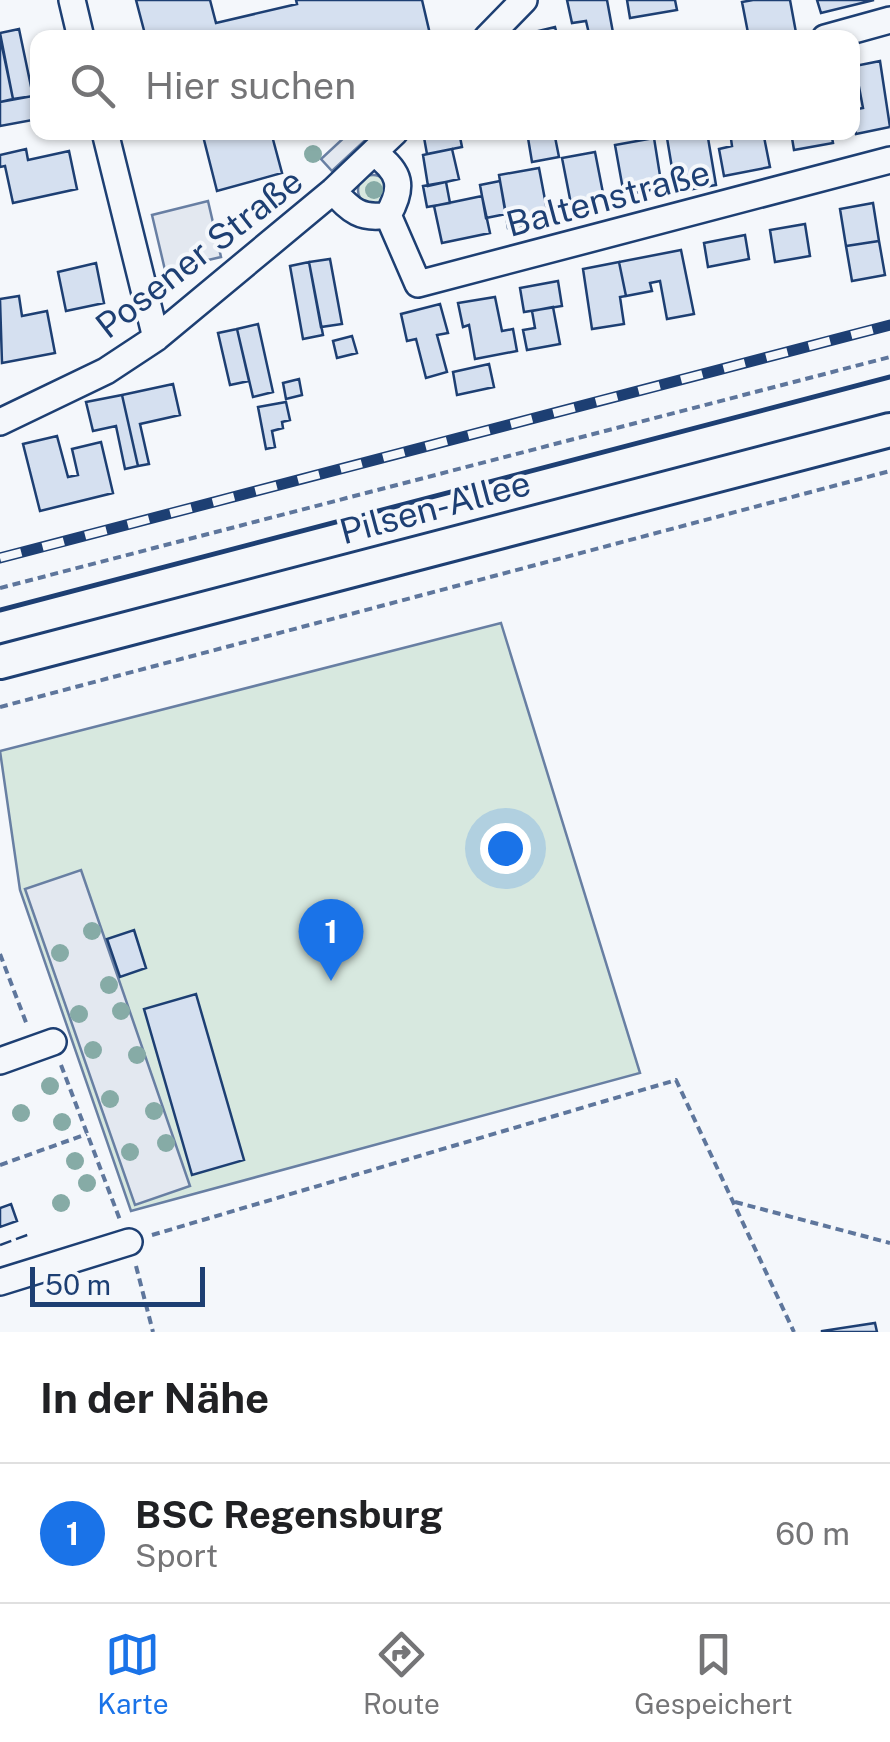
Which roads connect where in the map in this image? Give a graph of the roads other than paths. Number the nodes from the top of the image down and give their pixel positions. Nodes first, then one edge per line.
1 (72, 0) edge
2 (524, 0) edge
3 (890, 20) edge
4 (79, 30) edge
5 (494, 30) edge
6 (854, 30) edge
7 (107, 140) edge
8 (386, 140) edge
9 (374, 153) junction
10 (890, 160) edge
11 (333, 191) junction
12 (388, 214) junction
13 (156, 338) junction
14 (0, 422) edge
15 (890, 430) edge
16 (0, 662) edge
17 (44, 1045) road end
18 (0, 1061) edge
19 (129, 1242) road end
20 (0, 1282) edge

1 - 4 street
2 - 5 street
3 - 6 street
7 - 13 street
8 - 9 street, Posener Straße
9 - 11 street, Posener Straße
9 - 12 street
10 - 12 street, Baltenstraße
11 - 12 street, Posener Straße
11 - 13 street, Posener Straße
13 - 14 street, Posener Straße
15 - 16 main road, Pilsen-Allee
17 - 18 street
19 - 20 street

